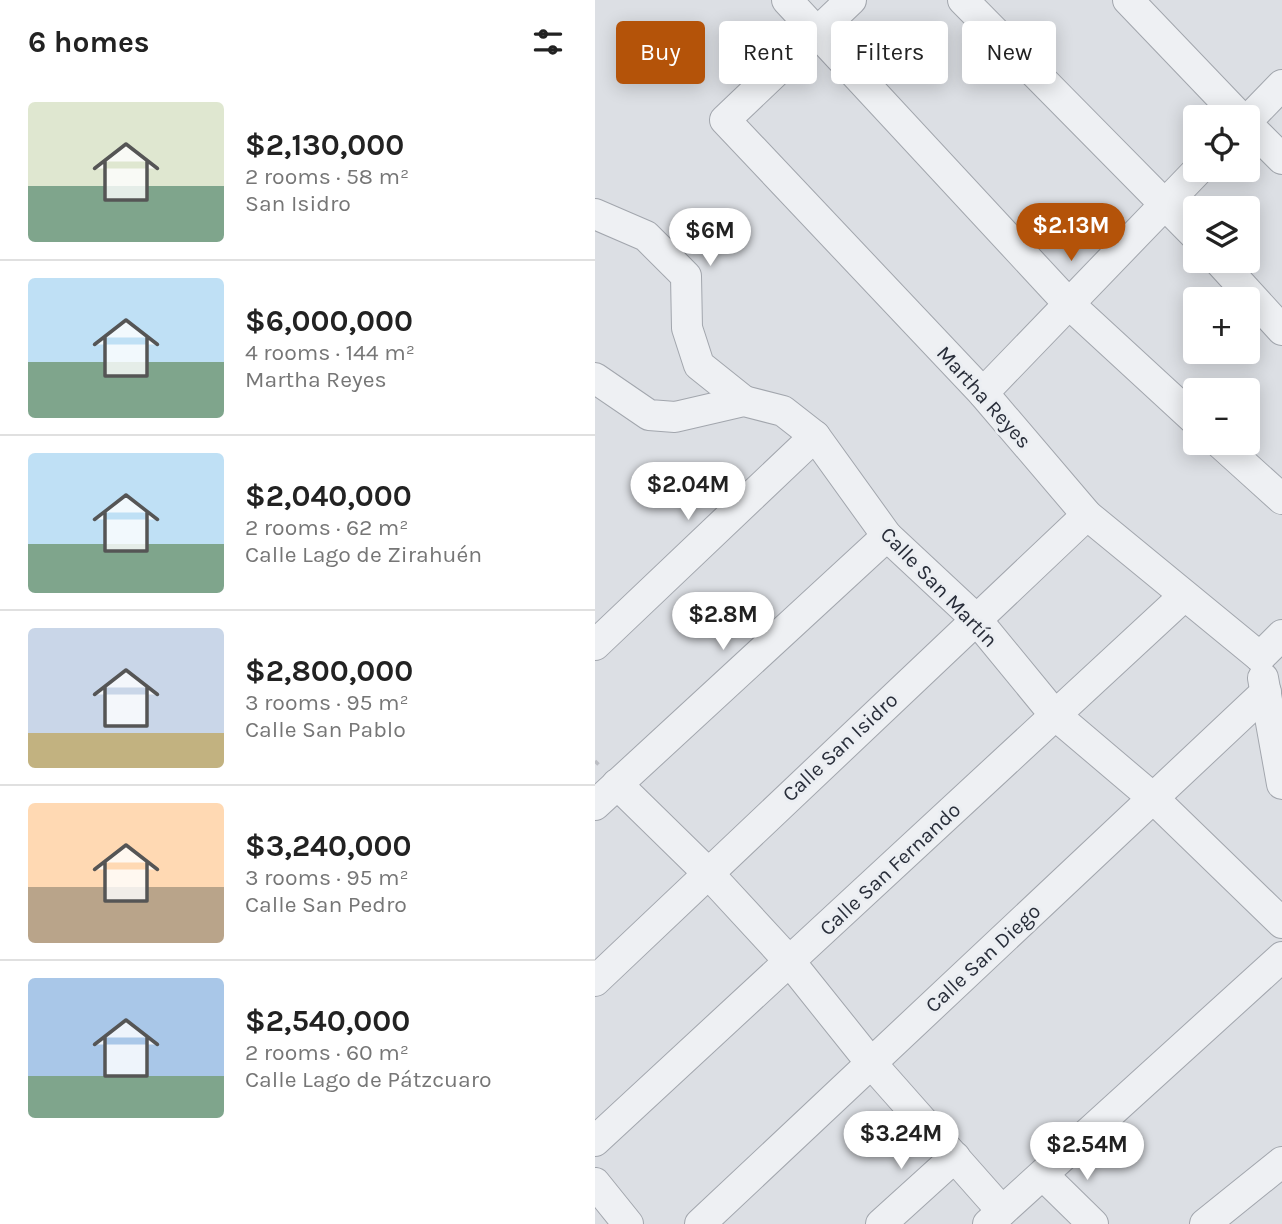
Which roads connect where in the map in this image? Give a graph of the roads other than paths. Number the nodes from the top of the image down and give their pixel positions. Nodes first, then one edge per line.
1 (787, 0) edge
2 (851, 0) edge
3 (963, 0) edge
4 (1128, 0) edge
5 (818, 31) junction
6 (1282, 85) edge
7 (1229, 105) edge
8 (1260, 108) edge
9 (1260, 137) edge
10 (1282, 159) edge
11 (1186, 182) edge
12 (1165, 203) junction
13 (595, 214) edge
14 (1183, 222) edge
15 (1230, 273) edge
16 (1068, 303) junction
17 (1282, 330) edge
18 (595, 379) edge
19 (983, 393) junction
20 (744, 401) junction
21 (1183, 409) edge
22 (815, 436) junction
23 (1233, 455) edge
24 (1282, 499) edge
25 (1087, 515) junction
26 (887, 536) junction
27 (1184, 596) junction
28 (976, 619) junction
29 (1282, 635) edge
30 (595, 645) edge
31 (1259, 657) junction
32 (1266, 692) junction
33 (1054, 714) junction
34 (617, 784) junction
35 (1282, 784) edge
36 (1153, 798) junction
37 (595, 805) edge
38 (708, 873) junction
39 (1282, 923) edge
40 (1282, 957) edge
41 (791, 963) junction
42 (595, 981) edge
43 (871, 1063) junction
44 (595, 1141) edge
45 (955, 1157) junction
46 (1282, 1162) edge
47 (1044, 1176) junction
48 (595, 1183) edge
49 (995, 1217) edge
50 (628, 1224) edge
51 (700, 1224) edge
52 (881, 1224) edge
53 (1093, 1224) edge
54 (1205, 1224) edge

1 - 5 street
2 - 5 street
3 - 12 street
4 - 7 street
5 - 16 street
5 - 19 street, Martha Reyes
6 - 8 street
9 - 10 street
11 - 12 street
12 - 14 street
12 - 16 street
13 - 20 street
15 - 17 street
16 - 19 street
16 - 21 street
18 - 20 street, Calle San Martín
19 - 25 street, Martha Reyes
20 - 22 street, Calle San Martín
22 - 26 street, Calle San Martín
22 - 30 street
23 - 24 street
25 - 27 street, Martha Reyes
25 - 28 street, Calle San Isidro
26 - 28 street, Calle San Martín
26 - 34 street
27 - 31 street, Martha Reyes
27 - 33 street, Calle San Fernando
28 - 33 street, Calle San Martín
28 - 38 street, Calle San Isidro
29 - 31 street
31 - 32 street
32 - 35 street
32 - 36 street, Calle San Diego
33 - 36 street, Calle San Martín
33 - 41 street, Calle San Fernando
34 - 37 street
34 - 38 street
36 - 39 street, Calle San Martín
36 - 43 street, Calle San Diego
38 - 41 street
38 - 42 street, Calle San Isidro
40 - 47 street
41 - 43 street
41 - 44 street, Calle San Fernando
43 - 45 street
43 - 51 street, Calle San Diego
45 - 49 street
45 - 52 street
46 - 54 street
47 - 49 street
47 - 53 street
48 - 50 street

